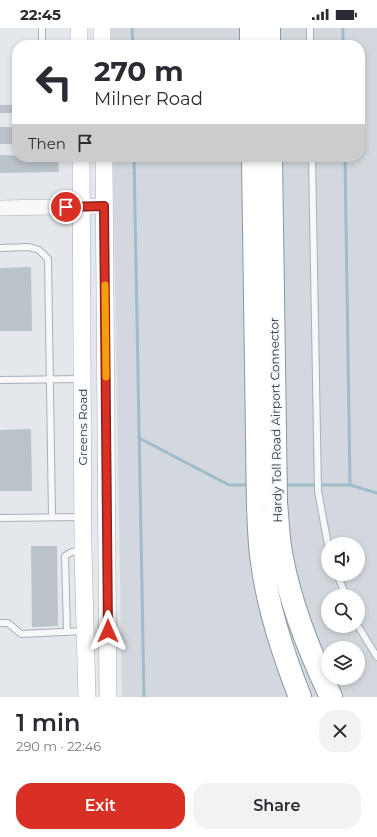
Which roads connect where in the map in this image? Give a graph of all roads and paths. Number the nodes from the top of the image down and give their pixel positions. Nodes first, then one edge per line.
1 (42, 28) edge
2 (79, 28) edge
3 (102, 28) edge
4 (251, 28) edge
5 (269, 28) edge
6 (310, 28) edge
7 (42, 40) edge
8 (79, 40) edge
9 (102, 40) edge
10 (251, 40) edge
11 (269, 40) edge
12 (310, 40) edge
13 (80, 162) edge
14 (104, 162) edge
15 (253, 162) edge
16 (271, 162) edge
17 (312, 162) edge
18 (81, 206) junction
19 (104, 206) junction
20 (0, 208) edge
21 (0, 248) edge
22 (50, 379) junction
23 (82, 379) junction
24 (106, 379) junction
25 (0, 380) edge
26 (52, 517) junction
27 (83, 517) junction
28 (0, 518) edge
29 (327, 537) edge
30 (83, 551) junction
31 (0, 623) edge
32 (84, 631) junction
33 (108, 631) junction
34 (67, 632) junction
35 (362, 633) edge
36 (377, 657) edge
37 (87, 697) edge
38 (108, 697) edge
39 (300, 697) edge
40 (331, 697) edge

1 - 7 lane
2 - 8 main road
3 - 9 main road
4 - 10 highway
5 - 11 highway
6 - 12 lane
13 - 18 main road, Greens Road
14 - 19 main road, Greens Road
15 - 39 highway, Hardy Toll Road Airport Connector
16 - 40 highway, Hardy Toll Road Airport Connector
17 - 29 lane
18 - 19 street
18 - 20 street
18 - 23 main road, Greens Road
19 - 24 main road, Greens Road
21 - 22 lane
22 - 23 lane
22 - 25 lane
22 - 26 lane
23 - 24 main road
23 - 27 main road, Greens Road
24 - 33 main road, Greens Road
26 - 27 lane
26 - 28 lane
27 - 30 main road, Greens Road
30 - 32 main road, Greens Road
30 - 34 lane
31 - 34 lane
32 - 33 main road
32 - 34 lane
32 - 37 main road, Greens Road
33 - 38 main road, Greens Road
35 - 36 lane

